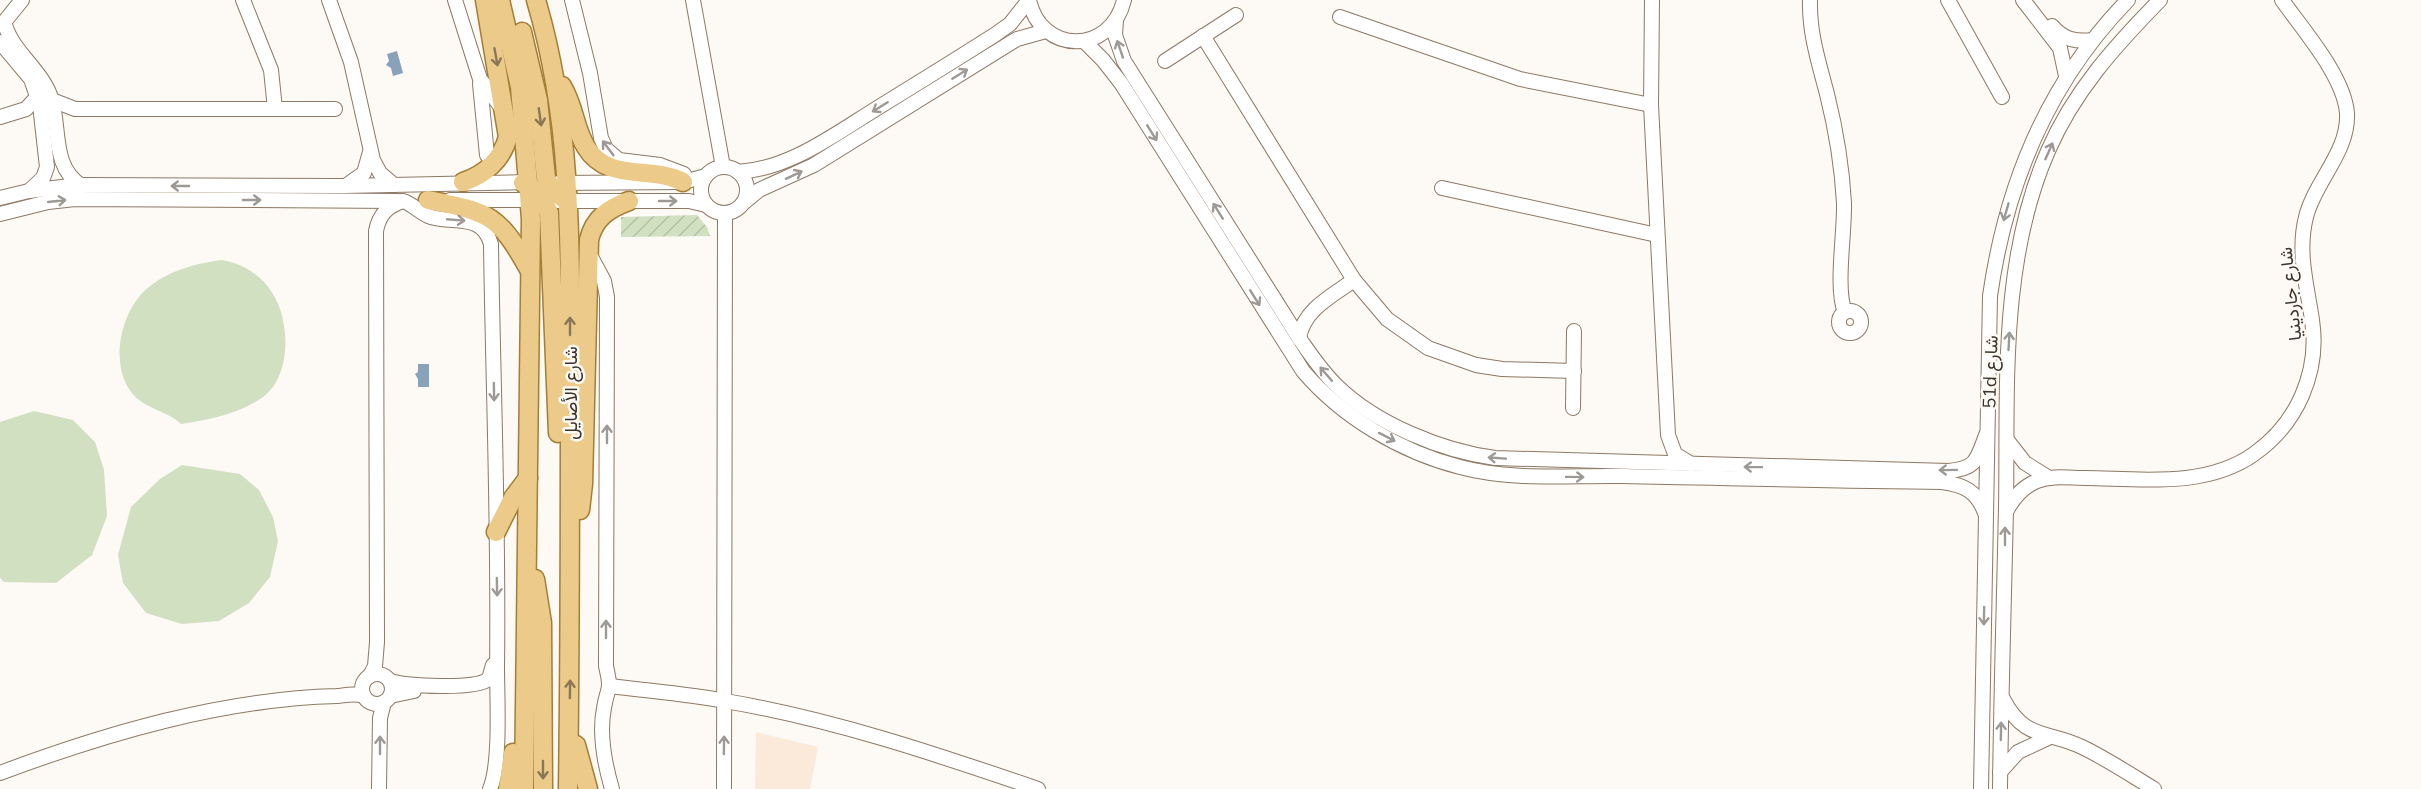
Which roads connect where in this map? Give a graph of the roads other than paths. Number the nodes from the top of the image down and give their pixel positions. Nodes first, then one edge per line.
1 (13, 0) edge
2 (22, 0) edge
3 (243, 0) edge
4 (329, 0) edge
5 (455, 0) edge
6 (484, 0) edge
7 (500, 0) edge
8 (508, 0) edge
9 (536, 0) edge
10 (572, 0) edge
11 (693, 0) edge
12 (1029, 0) edge
13 (1124, 0) edge
14 (1652, 0) edge
15 (1810, 0) edge
16 (1948, 0) edge
17 (2023, 0) edge
18 (2030, 0) edge
19 (2128, 0) edge
20 (2148, 0) edge
21 (2160, 0) edge
22 (2282, 0) edge
23 (1236, 15) dead end
24 (1340, 17) dead end
25 (2, 20) edge
26 (1116, 20) junction
27 (1047, 31) junction
28 (1203, 36) junction
29 (2123, 39) junction
30 (2093, 40) junction
31 (1084, 41) junction
32 (0, 42) edge
33 (1165, 61) dead end
34 (554, 74) junction
35 (2066, 76) junction
36 (480, 79) junction
37 (38, 96) junction
38 (2002, 97) dead end
39 (52, 100) junction
40 (1651, 105) junction
41 (75, 109) junction
42 (275, 109) junction
43 (335, 109) dead end
44 (506, 113) junction
45 (0, 119) edge
46 (50, 129) junction
47 (370, 147) junction
48 (487, 155) dead end
49 (723, 167) junction
50 (738, 172) junction
51 (697, 178) junction
52 (464, 182) junction
53 (394, 184) junction
54 (82, 186) junction
55 (344, 186) junction
56 (1442, 188) dead end
57 (29, 191) junction
58 (545, 191) junction
59 (0, 198) edge
60 (351, 200) junction
61 (428, 200) junction
62 (403, 201) junction
63 (629, 201) junction
64 (743, 203) junction
65 (706, 205) junction
66 (725, 213) junction
67 (0, 214) edge
68 (376, 231) junction
69 (1657, 236) junction
70 (589, 250) junction
71 (532, 275) junction
72 (1354, 280) junction
73 (1279, 309) junction
74 (1312, 311) junction
75 (1845, 312) dead end
76 (1574, 331) dead end
77 (1299, 338) junction
78 (1574, 371) junction
79 (1573, 408) dead end
80 (1668, 435) junction
81 (1986, 435) junction
82 (2007, 440) junction
83 (1640, 464) junction
84 (1693, 465) junction
85 (528, 478) junction
86 (2049, 478) junction
87 (2006, 512) junction
88 (1985, 513) junction
89 (496, 532) junction
90 (570, 538) junction
91 (528, 545) junction
92 (527, 624) junction
93 (498, 628) junction
94 (377, 642) junction
95 (388, 679) junction
96 (366, 685) junction
97 (611, 686) junction
98 (2002, 698) junction
99 (387, 699) junction
100 (725, 701) junction
101 (497, 712) junction
102 (569, 717) junction
103 (2048, 738) junction
104 (0, 772) edge
105 (2000, 772) junction
106 (379, 789) edge
107 (490, 789) edge
108 (508, 789) edge
109 (524, 789) edge
110 (543, 789) edge
111 (568, 789) edge
112 (588, 789) edge
113 (612, 789) edge
114 (724, 789) edge
115 (1038, 789) edge
116 (1981, 789) edge
117 (2000, 789) edge
118 (2154, 789) edge

1 - 25 street
2 - 25 street
3 - 42 street
4 - 47 street
5 - 36 street
6 -> 44 main road
7 - 58 main road, شارع الأصايل
8 -> 58 main road
9 - 34 main road, شارع الأصايل
51 -> 10 street
11 - 49 street
12 - 27 street
12 -> 50 street
13 - 26 street
14 - 40 street
15 - 75 street
16 - 38 street
17 - 35 street
18 - 30 street
19 - 30 street, 51d شارع
20 - 29 street
21 - 29 street, 51d شارع
22 - 86 street, شارع جاردينيا
23 - 28 street
24 - 40 street
25 - 39 street
26 - 31 street
73 -> 26 street
27 - 31 street
64 -> 27 street
28 - 33 street
28 - 72 street
82 -> 29 street, 51d شارع
30 - 35 street, 51d شارع
31 -> 88 street
32 - 37 street
34 - 51 main road
34 - 58 main road, شارع الأصايل
35 -> 81 street, 51d شارع
36 - 44 street
36 - 48 street
37 - 45 street
37 - 46 street
39 - 41 street
39 - 46 street
40 - 69 street
41 - 42 street
41 - 46 street
42 - 43 street
44 - 52 main road
45 - 46 street
46 - 54 street
46 - 57 street
47 - 53 street
47 - 55 street
49 - 50 street
49 - 51 street
50 - 64 street
51 - 58 street
51 - 65 street
52 - 53 street
52 - 58 street
53 - 55 street
55 -> 54 street
54 - 57 street
56 - 69 street
57 - 59 street
58 - 61 street
58 - 63 street
58 - 71 main road, شارع الأصايل
90 -> 58 main road, شارع الأصايل
60 - 62 street
67 -> 60 street
60 - 68 street
61 - 62 street
61 - 71 main road
62 - 68 street
62 -> 89 street
63 -> 65 street
63 - 70 main road
64 - 66 street
65 - 66 street
66 - 100 street
68 - 94 street
69 - 80 street
70 - 90 main road
97 -> 70 street
71 - 85 main road, شارع الأصايل
72 - 74 street
72 - 78 street
73 - 74 street
73 - 77 street
74 - 77 street
76 - 78 street
83 -> 77 street
78 - 79 street
80 - 83 street
80 - 84 street
81 -> 84 street
81 - 88 street, 51d شارع
82 - 86 street
82 - 87 street, 51d شارع
83 - 84 street
85 - 89 main road
85 - 91 main road, شارع الأصايل
86 - 87 street, شارع جاردينيا
98 -> 87 street, 51d شارع
88 -> 116 street, 51d شارع
89 -> 93 street
102 -> 90 main road, شارع الأصايل
91 - 92 main road, شارع الأصايل
91 -> 110 main road
92 - 108 main road
92 - 109 main road, شارع الأصايل
93 - 95 street
93 - 101 street
94 - 95 street
94 - 96 street
95 - 96 street
95 - 99 street
96 - 99 street
96 - 104 street
97 - 100 street
97 - 113 street
98 - 103 street
105 -> 98 street, 51d شارع
99 - 101 street
106 -> 99 street
114 -> 100 street
100 - 115 street
101 - 107 street
102 - 111 main road, شارع الأصايل
102 - 112 main road
103 - 105 street
103 - 118 street
105 - 117 street, 51d شارع

